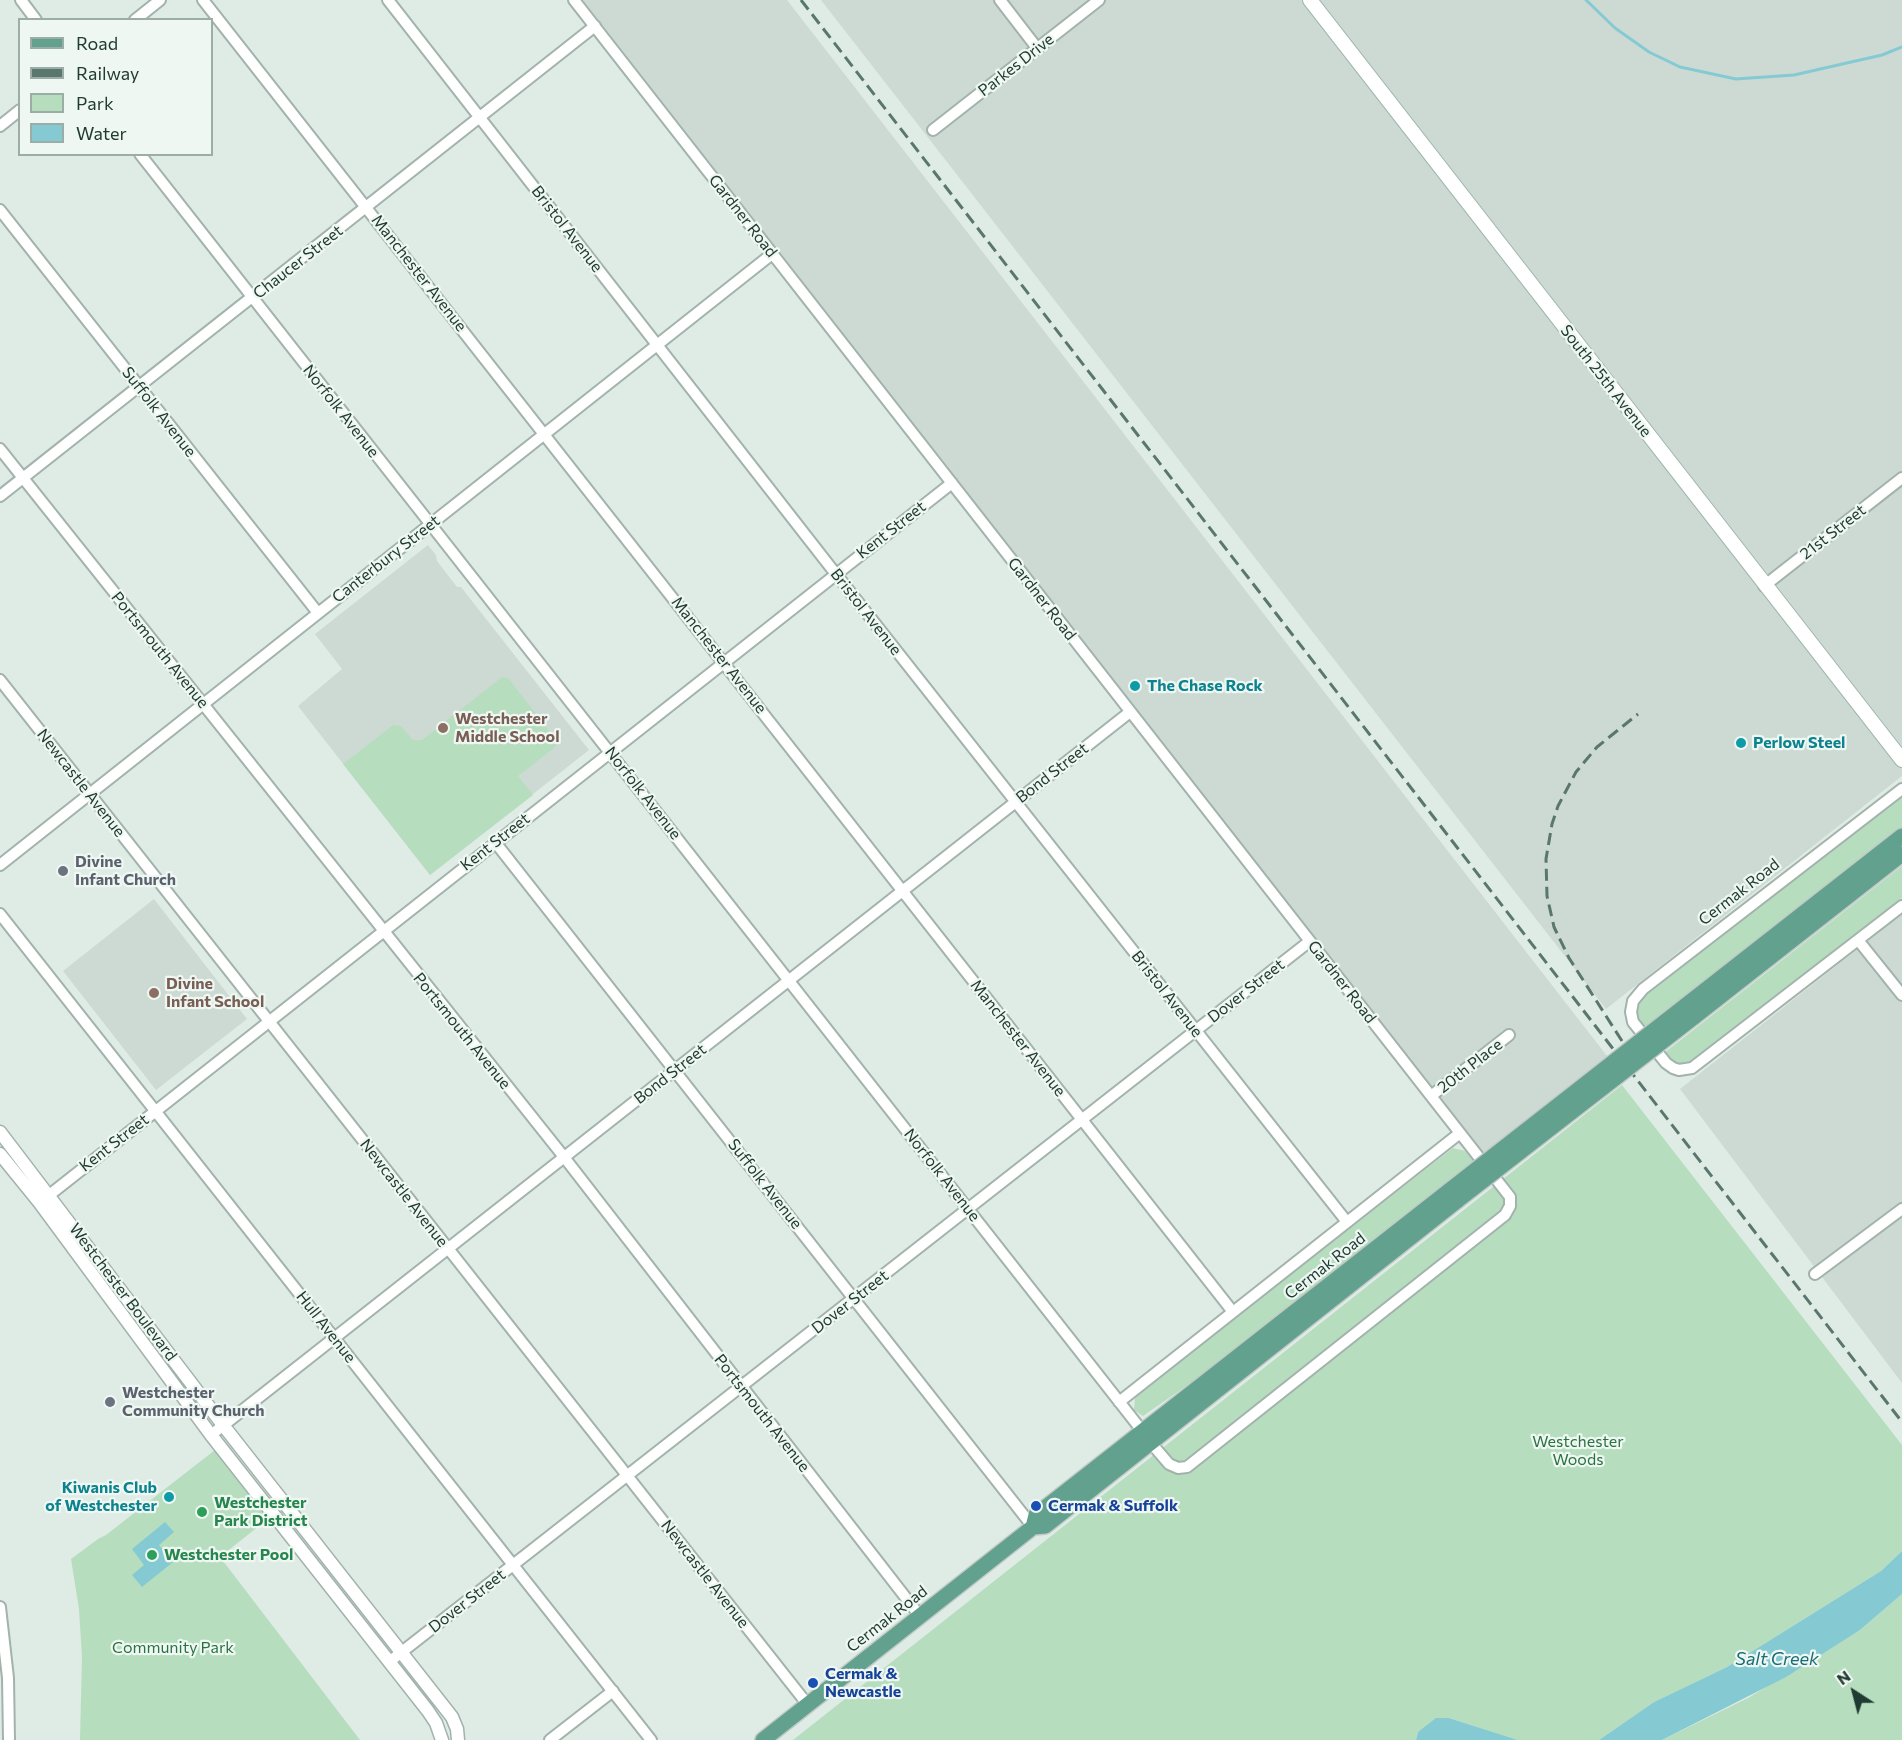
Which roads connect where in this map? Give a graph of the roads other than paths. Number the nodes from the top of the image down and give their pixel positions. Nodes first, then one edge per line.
1 (21, 0) edge
2 (160, 0) edge
3 (203, 0) edge
4 (388, 0) edge
5 (574, 0) edge
6 (1000, 0) edge
7 (1099, 0) edge
8 (1310, 0) edge
9 (34, 18) edge
10 (138, 18) edge
11 (595, 26) junction
12 (1037, 48) junction
13 (18, 112) edge
14 (480, 117) junction
15 (0, 126) edge
16 (933, 130) dead end
17 (142, 156) edge
18 (368, 207) junction
19 (0, 210) edge
20 (772, 254) junction
21 (252, 298) junction
22 (658, 344) junction
23 (139, 387) junction
24 (545, 433) junction
25 (0, 449) edge
26 (23, 478) junction
27 (1902, 478) edge
28 (951, 483) junction
29 (0, 496) edge
30 (430, 524) junction
31 (836, 574) junction
32 (1764, 586) junction
33 (318, 613) junction
34 (724, 662) junction
35 (0, 680) edge
36 (204, 704) junction
37 (1130, 712) junction
38 (610, 752) junction
39 (1902, 760) edge
40 (1902, 789) edge
41 (90, 794) junction
42 (1016, 802) junction
43 (495, 842) junction
44 (1900, 844) edge
45 (0, 865) edge
46 (903, 891) junction
47 (1902, 906) edge
48 (0, 914) edge
49 (382, 932) junction
50 (1858, 940) junction
51 (1310, 941) junction
52 (789, 980) junction
53 (1902, 995) edge
54 (269, 1021) junction
55 (1196, 1030) junction
56 (1509, 1035) dead end
57 (675, 1070) junction
58 (1431, 1096) junction
59 (155, 1110) junction
60 (1082, 1120) junction
61 (0, 1132) edge
62 (1460, 1133) junction
63 (0, 1154) edge
64 (564, 1158) junction
65 (44, 1198) junction
66 (968, 1209) junction
67 (1902, 1209) edge
68 (1347, 1222) junction
69 (448, 1249) junction
70 (1815, 1274) dead end
71 (854, 1298) junction
72 (1233, 1312) junction
73 (335, 1338) junction
74 (741, 1387) junction
75 (1119, 1402) junction
76 (223, 1425) junction
77 (211, 1435) junction
78 (1147, 1437) junction
79 (627, 1476) junction
80 (1033, 1527) junction
81 (514, 1565) junction
82 (0, 1607) edge
83 (920, 1616) junction
84 (1, 1628) edge
85 (402, 1652) junction
86 (389, 1662) junction
87 (613, 1691) junction
88 (808, 1705) junction
89 (9, 1740) edge
90 (442, 1740) edge
91 (458, 1740) edge
92 (550, 1740) edge
93 (651, 1740) edge
94 (763, 1740) edge

1 - 9 street
2 - 10 street
3 - 18 street, Manchester Avenue
4 - 14 street, Bristol Avenue
5 - 11 street, Gardner Road
6 - 12 street
7 - 12 street, Parkes Drive
8 - 32 main road, South 25th Avenue
11 - 14 street, Chaucer Street
11 - 20 street, Gardner Road
12 - 16 street, Parkes Drive
13 - 15 street
14 - 18 street, Chaucer Street
14 - 22 street, Bristol Avenue
17 - 21 street, Norfolk Avenue
18 - 21 street, Chaucer Street
18 - 24 street, Manchester Avenue
19 - 23 street, Suffolk Avenue
20 - 22 street, Canterbury Street
20 - 28 street, Gardner Road
21 - 23 street, Chaucer Street
21 - 30 street, Norfolk Avenue
22 - 24 street, Canterbury Street
22 - 31 street, Bristol Avenue
23 - 26 street, Chaucer Street
23 - 33 street, Suffolk Avenue
24 - 30 street, Canterbury Street
24 - 34 street, Manchester Avenue
25 - 26 street, Portsmouth Avenue
26 - 29 street, Chaucer Street
26 - 36 street, Portsmouth Avenue
27 - 32 street, 21st Street
28 - 31 street, Kent Street
28 - 37 street, Gardner Road
30 - 33 street, Canterbury Street
30 - 38 street, Norfolk Avenue
31 - 34 street, Kent Street
31 - 42 street, Bristol Avenue
32 - 39 main road, South 25th Avenue
33 - 36 street, Canterbury Street
34 - 38 street, Kent Street
34 - 46 street, Manchester Avenue
35 - 41 street, Newcastle Avenue
36 - 41 street, Canterbury Street
36 - 49 street, Portsmouth Avenue
37 - 42 street, Bond Street
37 - 51 street, Gardner Road
38 - 43 street, Kent Street
38 - 52 street, Norfolk Avenue
40 - 50 street, Cermak Road
41 - 45 street, Canterbury Street
41 - 54 street, Newcastle Avenue
42 - 46 street, Bond Street
42 - 55 street, Bristol Avenue
43 - 49 street, Kent Street
43 - 57 street, Suffolk Avenue
44 - 78 main road, Cermak Road, bridge
46 - 52 street, Bond Street
46 - 60 street, Manchester Avenue
47 - 50 street, Cermak Road
48 - 59 street, Hull Avenue
49 - 54 street, Kent Street
49 - 64 street, Portsmouth Avenue
50 - 53 street
51 - 55 street, Dover Street
51 - 58 street, Gardner Road
52 - 57 street, Bond Street
52 - 66 street, Norfolk Avenue
54 - 59 street, Kent Street
54 - 69 street, Newcastle Avenue
55 - 60 street, Dover Street
55 - 68 street, Bristol Avenue
56 - 58 street, 20th Place
57 - 64 street, Bond Street
57 - 71 street, Suffolk Avenue
58 - 62 street, Gardner Road
59 - 65 street, Kent Street
59 - 73 street, Hull Avenue
60 - 66 street, Dover Street
60 - 72 street, Manchester Avenue
61 - 65 street, Westchester Boulevard
62 - 68 street, Cermak Road
62 - 78 street, Gardner Road
63 - 65 street, Westchester Boulevard
64 - 69 street, Bond Street
64 - 74 street, Portsmouth Avenue
65 - 76 street, Westchester Boulevard
65 - 77 street, Westchester Boulevard
66 - 71 street, Dover Street
66 - 75 street, Norfolk Avenue
67 - 70 street
68 - 72 street, Cermak Road
69 - 73 street, Bond Street
69 - 79 street, Newcastle Avenue
71 - 74 street, Dover Street
71 - 80 street, Suffolk Avenue
72 - 75 street, Cermak Road
73 - 76 street, Bond Street
73 - 81 street, Hull Avenue
74 - 79 street, Dover Street
74 - 83 street, Portsmouth Avenue
75 - 78 street, Norfolk Avenue
76 - 77 street, Bond Street
76 - 85 street, Westchester Boulevard
77 - 86 street, Westchester Boulevard
78 - 80 main road, Cermak Road
79 - 81 street, Dover Street
79 - 88 street, Newcastle Avenue
80 - 83 main road, Cermak Road
81 - 85 street, Dover Street
81 - 87 street, Hull Avenue
82 - 84 street
83 - 88 main road, Cermak Road
84 - 89 street
85 - 86 street, Dover Street
85 - 91 street, Westchester Boulevard
86 - 90 street, Westchester Boulevard
87 - 92 street
87 - 93 street, Hull Avenue
88 - 94 main road, Cermak Road

